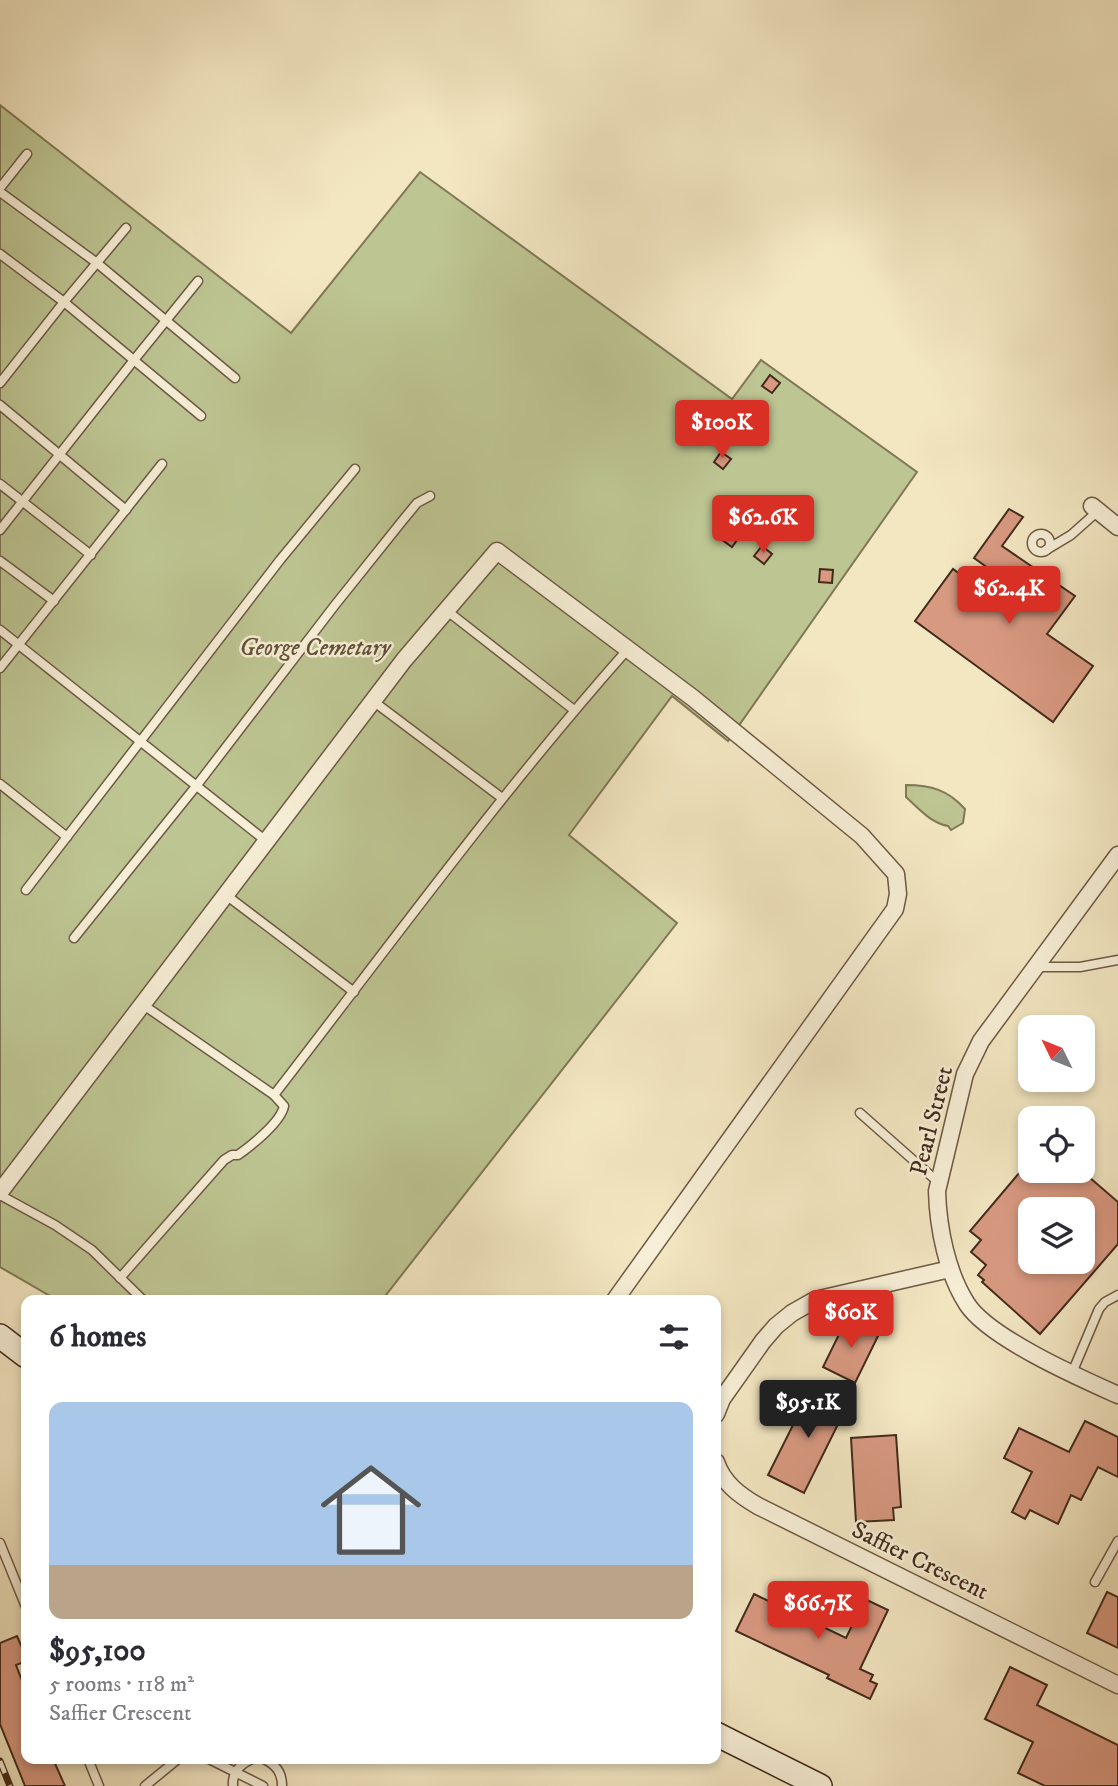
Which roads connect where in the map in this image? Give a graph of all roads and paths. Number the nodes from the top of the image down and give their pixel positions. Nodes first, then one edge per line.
1 (27, 154) dead end
2 (0, 190) edge
3 (127, 228) dead end
4 (0, 254) edge
5 (97, 263) junction
6 (198, 281) dead end
7 (64, 302) junction
8 (165, 321) junction
9 (134, 360) junction
10 (235, 378) dead end
11 (0, 383) edge
12 (0, 405) edge
13 (201, 416) dead end
14 (59, 455) junction
15 (162, 464) dead end
16 (355, 469) dead end
17 (0, 484) edge
18 (430, 496) dead end
19 (22, 502) junction
20 (1095, 509) joint
21 (126, 510) junction
22 (1118, 527) edge
23 (0, 530) edge
24 (1046, 550) dead end
25 (91, 555) junction
26 (0, 561) edge
27 (54, 601) junction
28 (446, 610) junction
29 (0, 630) edge
30 (19, 644) junction
31 (628, 649) junction
32 (0, 668) edge
33 (373, 700) junction
34 (574, 710) junction
35 (139, 742) junction
36 (0, 784) edge
37 (197, 785) junction
38 (502, 799) junction
39 (67, 837) junction
40 (267, 841) junction
41 (1118, 855) edge
42 (26, 890) dead end
43 (226, 895) junction
44 (74, 938) dead end
45 (1118, 960) edge
46 (1035, 967) junction
47 (354, 992) junction
48 (142, 1004) junction
49 (274, 1095) junction
50 (860, 1113) dead end
51 (938, 1182) junction
52 (0, 1193) edge
53 (950, 1269) junction
54 (120, 1278) junction
55 (138, 1295) edge
56 (619, 1295) edge
57 (1118, 1295) edge
58 (0, 1336) edge
59 (21, 1352) edge
60 (1072, 1373) junction
61 (1118, 1395) edge
62 (721, 1402) edge
63 (721, 1476) edge
64 (1118, 1541) edge
65 (0, 1543) edge
66 (1095, 1582) dead end
67 (21, 1593) edge
68 (1118, 1685) edge
69 (721, 1736) edge
70 (90, 1764) edge
71 (172, 1764) edge
72 (219, 1764) edge
73 (241, 1764) edge
74 (273, 1764) edge
75 (235, 1772) junction
76 (99, 1786) edge
77 (145, 1786) edge
78 (233, 1786) edge
79 (263, 1786) edge
80 (282, 1786) edge
81 (820, 1786) edge

1 - 2 lane
2 - 5 lane
3 - 5 lane
4 - 7 lane
5 - 7 lane
5 - 8 lane
6 - 8 lane
7 - 9 lane
7 - 11 lane
8 - 9 lane
8 - 10 lane
9 - 13 lane
9 - 14 lane
12 - 14 lane
14 - 19 lane
14 - 21 lane
15 - 21 lane
16 - 35 lane
17 - 19 lane
18 - 37 lane
19 - 23 lane
19 - 25 lane
20 - 22 street
20 - 24 lane
21 - 25 lane
25 - 27 lane
26 - 27 lane
27 - 30 lane
28 - 31 street
28 - 33 street
28 - 34 lane
29 - 30 lane
30 - 32 lane
30 - 35 lane
31 - 34 lane
31 - 56 street
33 - 38 lane
33 - 40 street
34 - 38 lane
35 - 37 lane
35 - 39 lane
36 - 39 lane
37 - 40 lane
37 - 44 lane
38 - 47 lane
39 - 42 lane
40 - 43 street
41 - 46 street, Pearl Street
43 - 47 lane
43 - 48 street
45 - 46 lane
46 - 51 street, Pearl Street
47 - 49 lane
48 - 49 lane
48 - 52 street
49 - 54 lane
50 - 51 lane
51 - 53 street, Pearl Street
52 - 54 lane
53 - 60 street, Pearl Street
53 - 62 street
54 - 55 lane
57 - 60 lane
58 - 59 main road
60 - 61 street, Pearl Street
63 - 68 street, Saffier Crescent
64 - 66 lane
65 - 67 lane
69 - 81 main road
70 - 76 lane
71 - 77 lane
72 - 75 lane
73 - 75 lane
74 - 80 lane
75 - 78 lane
75 - 79 lane

